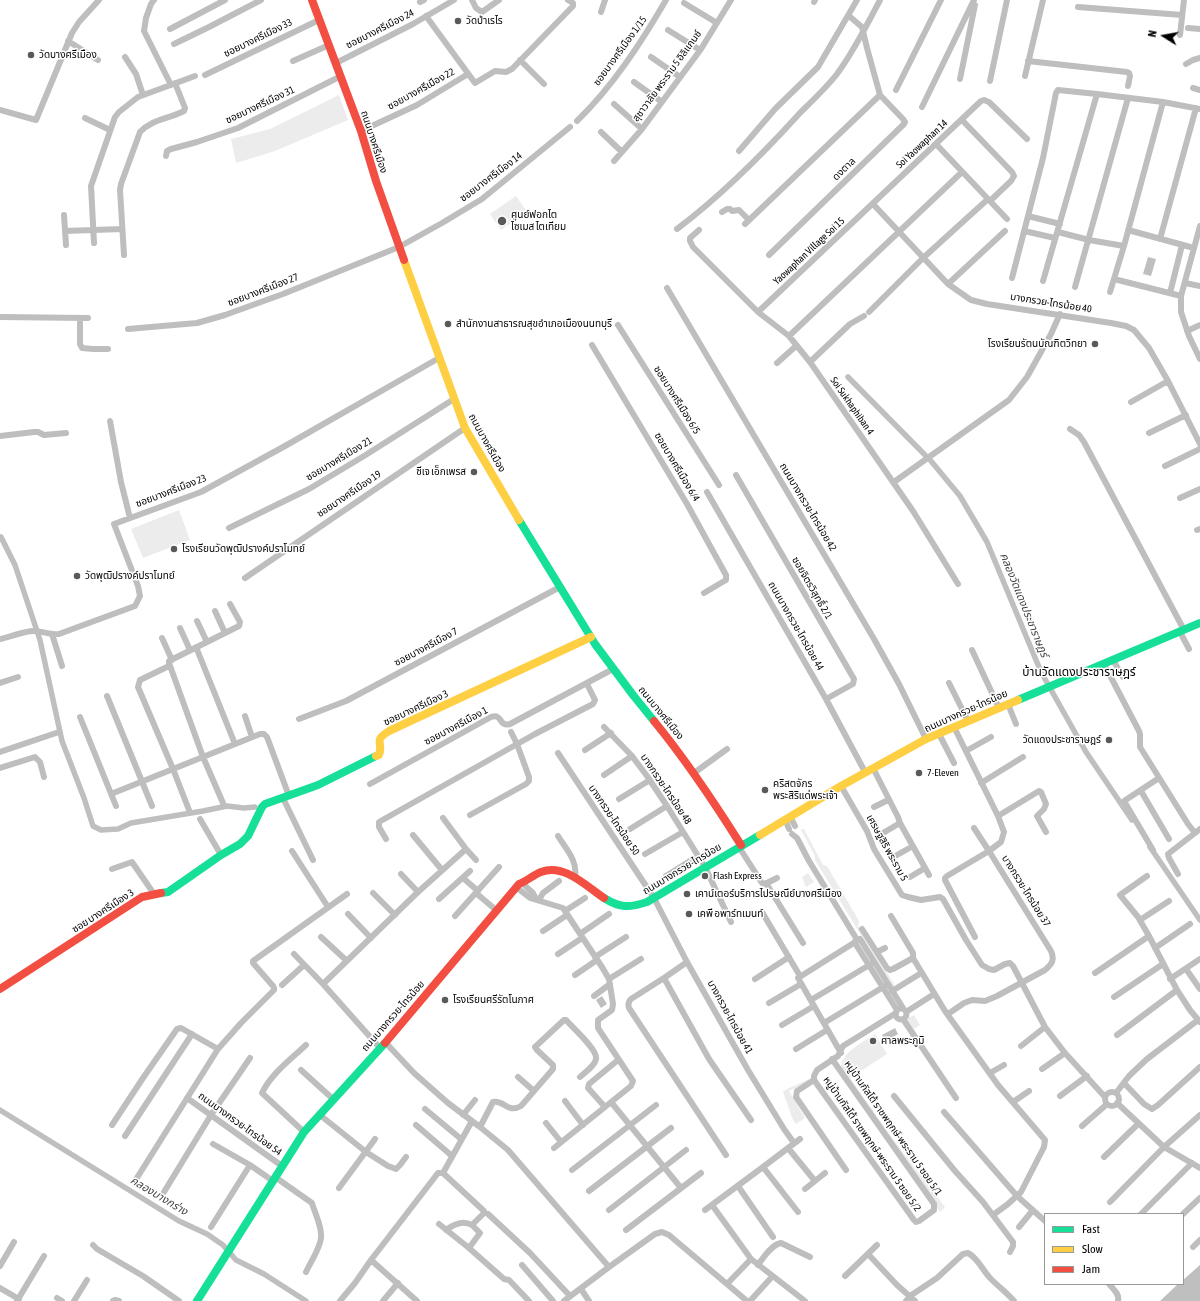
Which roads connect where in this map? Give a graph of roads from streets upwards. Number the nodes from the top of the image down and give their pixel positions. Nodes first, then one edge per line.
1 (99, 0) edge
2 (154, 0) edge
3 (225, 0) edge
4 (261, 0) edge
5 (312, 0) edge
6 (454, 0) edge
7 (472, 0) edge
8 (499, 0) edge
9 (568, 0) edge
10 (605, 0) edge
11 (666, 0) edge
12 (731, 0) edge
13 (857, 0) edge
14 (880, 0) edge
15 (942, 0) edge
16 (975, 0) edge
17 (1007, 0) edge
18 (1043, 0) edge
19 (1184, 0) edge
20 (684, 3) dead end
21 (1078, 7) dead end
22 (601, 12) dead end
23 (1182, 15) junction
24 (426, 16) junction
25 (849, 16) junction
26 (319, 20) junction
27 (717, 23) junction
28 (1188, 28) dead end
29 (170, 29) dead end
30 (1200, 29) edge
31 (668, 30) dead end
32 (863, 31) junction
33 (1180, 36) dead end
34 (68, 41) junction
35 (174, 44) dead end
36 (329, 45) junction
37 (700, 50) junction
38 (125, 57) dead end
39 (651, 57) dead end
40 (1200, 58) edge
41 (98, 60) dead end
42 (520, 60) junction
43 (293, 61) dead end
44 (1028, 61) junction
45 (336, 63) junction
46 (1186, 64) dead end
47 (468, 74) junction
48 (205, 75) dead end
49 (195, 76) dead end
50 (341, 76) junction
51 (1025, 76) dead end
52 (680, 77) junction
53 (960, 80) dead end
54 (990, 81) dead end
55 (634, 82) dead end
56 (173, 84) junction
57 (544, 84) dead end
58 (1128, 86) dead end
59 (1192, 88) dead end
60 (896, 90) dead end
61 (1200, 90) edge
62 (1098, 94) junction
63 (143, 95) junction
64 (880, 95) junction
65 (1128, 98) junction
66 (662, 102) junction
67 (1163, 102) junction
68 (614, 104) dead end
69 (922, 107) dead end
70 (1198, 109) edge
71 (0, 111) edge
72 (85, 118) dead end
73 (962, 120) junction
74 (577, 121) dead end
75 (570, 127) dead end
76 (642, 129) junction
77 (110, 130) junction
78 (361, 131) junction
79 (601, 132) dead end
80 (1026, 139) dead end
81 (936, 144) junction
82 (739, 151) dead end
83 (622, 152) junction
84 (166, 156) dead end
85 (614, 161) dead end
86 (962, 172) junction
87 (989, 200) junction
88 (873, 204) junction
89 (722, 212) dead end
90 (64, 215) dead end
91 (1028, 216) junction
92 (1007, 219) dead end
93 (1060, 224) junction
94 (1200, 226) edge
95 (122, 229) junction
96 (677, 229) dead end
97 (93, 230) junction
98 (699, 230) dead end
99 (1128, 230) junction
100 (65, 231) junction
101 (1005, 231) dead end
102 (1024, 231) junction
103 (899, 232) junction
104 (1057, 235) junction
105 (1089, 240) junction
106 (1160, 240) junction
107 (94, 243) dead end
108 (66, 245) dead end
109 (1182, 245) junction
110 (1124, 246) junction
111 (399, 247) junction
112 (1196, 250) edge
113 (124, 255) dead end
114 (769, 255) dead end
115 (923, 258) junction
116 (1012, 278) dead end
117 (1114, 279) junction
118 (1044, 281) dead end
119 (1185, 282) junction
120 (948, 284) junction
121 (1200, 286) edge
122 (1075, 287) dead end
123 (667, 288) dead end
124 (1110, 292) dead end
125 (1170, 293) junction
126 (1181, 296) junction
127 (758, 312) junction
128 (1060, 314) junction
129 (0, 318) edge
130 (80, 318) junction
131 (88, 318) dead end
132 (618, 325) dead end
133 (1200, 325) edge
134 (128, 329) dead end
135 (1187, 331) junction
136 (789, 336) junction
137 (592, 345) dead end
138 (796, 346) junction
139 (108, 348) dead end
140 (1200, 356) edge
141 (439, 358) junction
142 (810, 362) junction
143 (777, 363) dead end
144 (1168, 381) junction
145 (454, 399) junction
146 (1131, 402) dead end
147 (1186, 415) junction
148 (110, 422) dead end
149 (465, 428) junction
150 (1070, 429) dead end
151 (66, 433) dead end
152 (1149, 433) dead end
153 (0, 436) edge
154 (1200, 444) edge
155 (1200, 449) edge
156 (1165, 466) dead end
157 (736, 475) dead end
158 (894, 482) junction
159 (718, 485) dead end
160 (1200, 489) edge
161 (706, 492) dead end
162 (1180, 498) dead end
163 (130, 518) junction
164 (228, 528) dead end
165 (245, 578) dead end
166 (958, 584) dead end
167 (560, 587) junction
168 (704, 593) dead end
169 (230, 604) dead end
170 (215, 611) dead end
171 (197, 621) dead end
172 (1200, 623) edge
173 (180, 628) dead end
174 (1182, 631) junction
175 (225, 633) junction
176 (52, 634) junction
177 (591, 637) junction
178 (162, 638) dead end
179 (0, 640) edge
180 (207, 642) junction
181 (193, 649) junction
182 (1189, 649) dead end
183 (972, 650) dead end
184 (1113, 660) junction
185 (171, 663) junction
186 (1104, 664) junction
187 (62, 666) dead end
188 (614, 669) junction
189 (18, 677) dead end
190 (1123, 677) dead end
191 (0, 683) edge
192 (949, 683) dead end
193 (587, 684) junction
194 (107, 696) dead end
195 (826, 699) junction
196 (1008, 704) junction
197 (999, 708) junction
198 (245, 716) dead end
199 (80, 717) dead end
200 (299, 719) dead end
201 (968, 721) junction
202 (1016, 724) dead end
203 (604, 727) dead end
204 (954, 727) junction
205 (59, 732) dead end
206 (511, 732) dead end
207 (611, 734) junction
208 (939, 734) junction
209 (252, 737) junction
210 (991, 737) dead end
211 (926, 739) junction
212 (235, 744) junction
213 (517, 744) junction
214 (727, 749) dead end
215 (585, 750) dead end
216 (966, 751) junction
217 (0, 752) edge
218 (558, 753) dead end
219 (632, 756) junction
220 (203, 757) junction
221 (1023, 757) dead end
222 (954, 763) dead end
223 (0, 768) edge
224 (873, 768) junction
225 (173, 769) junction
226 (864, 772) junction
227 (694, 773) junction
228 (604, 775) dead end
229 (44, 777) dead end
230 (1159, 778) junction
231 (650, 780) junction
232 (142, 782) junction
233 (981, 783) junction
234 (370, 784) dead end
235 (840, 786) junction
236 (1141, 791) junction
237 (111, 794) junction
238 (286, 797) junction
239 (619, 799) dead end
240 (888, 800) junction
241 (222, 803) dead end
242 (116, 806) dead end
243 (152, 806) dead end
244 (667, 806) junction
245 (874, 807) dead end
246 (189, 810) dead end
247 (470, 815) dead end
248 (998, 816) junction
249 (200, 818) dead end
250 (443, 818) dead end
251 (787, 818) junction
252 (900, 823) junction
253 (974, 828) dead end
254 (630, 829) dead end
255 (1197, 831) edge
256 (683, 832) junction
257 (1046, 832) dead end
258 (883, 833) dead end
259 (413, 835) dead end
260 (558, 836) dead end
261 (1169, 839) dead end
262 (386, 840) dead end
263 (240, 844) joint
264 (740, 846) junction
265 (913, 846) junction
266 (466, 849) junction
267 (1153, 850) dead end
268 (292, 851) dead end
269 (989, 851) junction
270 (645, 854) dead end
271 (221, 855) junction
272 (897, 855) dead end
273 (698, 856) junction
274 (314, 860) dead end
275 (476, 860) dead end
276 (705, 867) junction
277 (499, 868) dead end
278 (925, 868) junction
279 (112, 869) dead end
280 (442, 870) junction
281 (470, 871) dead end
282 (401, 874) dead end
283 (1178, 874) dead end
284 (929, 875) dead end
285 (666, 876) dead end
286 (1147, 876) dead end
287 (575, 877) junction
288 (910, 877) dead end
289 (463, 878) junction
290 (777, 878) dead end
291 (559, 881) dead end
292 (766, 883) junction
293 (519, 885) junction
294 (418, 892) junction
295 (477, 892) junction
296 (373, 893) dead end
297 (154, 894) junction
298 (347, 894) dead end
299 (585, 898) dead end
300 (654, 898) junction
301 (439, 899) dead end
302 (537, 899) junction
303 (1169, 901) dead end
304 (328, 907) junction
305 (496, 910) junction
306 (762, 912) dead end
307 (566, 913) junction
308 (348, 914) dead end
309 (609, 914) dead end
310 (395, 915) junction
311 (455, 916) dead end
312 (891, 916) dead end
313 (1140, 920) junction
314 (731, 922) dead end
315 (1190, 924) dead end
316 (862, 929) dead end
317 (543, 931) dead end
318 (581, 936) junction
319 (1149, 936) junction
320 (321, 937) dead end
321 (626, 937) dead end
322 (371, 938) junction
323 (975, 938) dead end
324 (857, 940) junction
325 (803, 943) dead end
326 (885, 948) dead end
327 (1156, 948) junction
328 (877, 952) junction
329 (294, 954) dead end
330 (558, 954) dead end
331 (789, 957) junction
332 (596, 958) junction
333 (913, 958) junction
334 (641, 959) dead end
335 (1200, 960) edge
336 (348, 961) junction
337 (688, 962) junction
338 (871, 963) junction
339 (1163, 964) junction
340 (304, 965) junction
341 (1186, 969) junction
342 (1095, 972) dead end
343 (575, 975) dead end
344 (918, 975) dead end
345 (800, 976) junction
346 (664, 978) junction
347 (755, 979) dead end
348 (1170, 979) junction
349 (610, 981) junction
350 (1022, 983) junction
351 (323, 984) junction
352 (801, 984) junction
353 (282, 985) dead end
354 (885, 986) junction
355 (0, 989) edge
356 (1200, 989) edge
357 (1177, 990) junction
358 (892, 991) junction
359 (594, 996) dead end
360 (931, 996) dead end
361 (1114, 997) dead end
362 (770, 1003) dead end
363 (813, 1003) junction
364 (901, 1011) junction
365 (948, 1014) junction
366 (903, 1019) junction
367 (1199, 1021) edge
368 (824, 1023) junction
369 (782, 1025) dead end
370 (1045, 1027) junction
371 (827, 1030) junction
372 (192, 1034) junction
373 (1117, 1035) dead end
374 (306, 1045) dead end
375 (382, 1045) junction
376 (1021, 1046) dead end
377 (218, 1049) junction
378 (796, 1049) dead end
379 (1065, 1052) junction
380 (840, 1053) junction
381 (250, 1058) dead end
382 (832, 1059) junction
383 (618, 1060) junction
384 (1004, 1065) dead end
385 (1200, 1067) edge
386 (1042, 1069) dead end
387 (301, 1070) dead end
388 (990, 1073) junction
389 (1087, 1076) junction
390 (518, 1077) dead end
391 (580, 1077) dead end
392 (814, 1080) junction
393 (1124, 1083) junction
394 (534, 1091) junction
395 (1029, 1091) dead end
396 (1116, 1093) junction
397 (894, 1096) dead end
398 (1060, 1096) dead end
399 (187, 1098) junction
400 (956, 1098) dead end
401 (333, 1099) junction
402 (475, 1100) dead end
403 (1106, 1100) junction
404 (565, 1101) dead end
405 (611, 1102) junction
406 (1013, 1102) junction
407 (1117, 1103) junction
408 (656, 1105) dead end
409 (605, 1107) junction
410 (426, 1109) dead end
411 (944, 1112) dead end
412 (320, 1114) junction
413 (211, 1115) junction
414 (464, 1115) junction
415 (1200, 1115) edge
416 (751, 1120) dead end
417 (472, 1121) junction
418 (546, 1123) dead end
419 (583, 1124) junction
420 (1138, 1124) junction
421 (112, 1125) dead end
422 (416, 1125) dead end
423 (629, 1125) junction
424 (480, 1126) junction
425 (1082, 1126) dead end
426 (671, 1128) dead end
427 (304, 1132) junction
428 (125, 1136) dead end
429 (376, 1139) dead end
430 (800, 1139) dead end
431 (461, 1140) junction
432 (561, 1142) junction
433 (794, 1143) junction
434 (213, 1144) dead end
435 (647, 1146) junction
436 (1164, 1147) junction
437 (554, 1148) dead end
438 (788, 1148) junction
439 (686, 1150) dead end
440 (366, 1152) junction
441 (726, 1155) dead end
442 (452, 1156) junction
443 (406, 1157) dead end
444 (1104, 1157) dead end
445 (250, 1165) junction
446 (1197, 1165) edge
447 (282, 1166) junction
448 (664, 1167) junction
449 (763, 1167) junction
450 (572, 1170) dead end
451 (846, 1170) dead end
452 (443, 1173) junction
453 (701, 1173) dead end
454 (826, 1173) dead end
455 (274, 1179) junction
456 (135, 1181) dead end
457 (815, 1181) junction
458 (738, 1186) junction
459 (339, 1188) dead end
460 (681, 1188) junction
461 (805, 1189) dead end
462 (589, 1191) dead end
463 (164, 1192) dead end
464 (1017, 1196) junction
465 (1200, 1198) edge
466 (1110, 1202) dead end
467 (712, 1205) junction
468 (609, 1210) dead end
469 (705, 1210) dead end
470 (1033, 1210) junction
471 (798, 1212) dead end
472 (1142, 1213) edge
473 (1184, 1213) edge
474 (488, 1214) dead end
475 (993, 1215) junction
476 (914, 1220) joint
477 (1044, 1220) edge
478 (439, 1224) dead end
479 (472, 1225) junction
480 (211, 1227) dead end
481 (1019, 1227) dead end
482 (446, 1230) junction
483 (626, 1230) dead end
484 (773, 1237) dead end
485 (1200, 1240) edge
486 (14, 1242) dead end
487 (93, 1245) dead end
488 (877, 1245) dead end
489 (1193, 1246) dead end
490 (469, 1248) junction
491 (1010, 1252) dead end
492 (868, 1254) junction
493 (44, 1256) dead end
494 (810, 1257) dead end
495 (751, 1259) junction
496 (371, 1260) junction
497 (522, 1265) dead end
498 (758, 1265) junction
499 (0, 1266) edge
500 (609, 1267) junction
501 (306, 1272) dead end
502 (845, 1276) dead end
503 (770, 1279) dead end
504 (87, 1280) dead end
505 (398, 1283) junction
506 (727, 1284) junction
507 (1109, 1285) edge
508 (0, 1288) edge
509 (581, 1289) junction
510 (570, 1296) junction
511 (908, 1298) edge
512 (18, 1300) edge
513 (74, 1301) edge
514 (113, 1301) edge
515 (119, 1301) edge
516 (179, 1301) edge
517 (197, 1301) edge
518 (340, 1301) edge
519 (383, 1301) edge
520 (416, 1301) edge
521 (529, 1301) edge
522 (553, 1301) edge
523 (564, 1301) edge
524 (589, 1301) edge
525 (749, 1301) edge
526 (804, 1301) edge
527 (915, 1301) edge
528 (1014, 1301) edge
529 (1118, 1301) edge

1 - 34 street
2 - 56 street
3 - 29 street
4 - 35 street
5 - 26 street, ถนนบางศรีเมือง
6 - 24 street, ซอยบางศรีเมือง 24
7 - 8 street
9 - 42 street, ซอยบางศรีเมือง 22
10 - 22 street
11 - 74 street, ซอยบางศรีเมือง 1/15
12 - 27 street, สุชาวาลัย พระราม 5 อิลิแกนซ์
13 - 25 street
14 - 32 street
15 - 60 street
16 - 53 street
16 - 69 street
17 - 54 street
18 - 44 street
19 - 23 street
20 - 27 street
21 - 23 street
23 - 33 street
24 - 45 street, ซอยบางศรีเมือง 24
24 - 47 street, ซอยบางศรีเมือง 22
25 - 32 street, ดงตาล
25 - 82 street
26 - 36 street, ถนนบางศรีเมือง
26 - 48 street, ซอยบางศรีเมือง 33
27 - 37 street, สุชาวาลัย พระราม 5 อิลิแกนซ์
28 - 30 street
31 - 37 street
32 - 64 street, ดงตาล
32 - 96 street
34 - 41 street
34 - 71 street
36 - 43 street
36 - 45 street, ถนนบางศรีเมือง
37 - 52 street, สุชาวาลัย พระราม 5 อิลิแกนซ์
38 - 63 street
39 - 52 street
40 - 46 street
42 - 47 street, ซอยบางศรีเมือง 22
42 - 57 street
44 - 51 street
44 - 58 street
45 - 50 street, ถนนบางศรีเมือง
47 - 78 street, ซอยบางศรีเมือง 22
49 - 56 street
50 - 78 street, ถนนบางศรีเมือง
50 - 84 street, ซอยบางศรีเมือง 31
52 - 66 street, สุชาวาลัย พระราม 5 อิลิแกนซ์
55 - 66 street
56 - 63 street
56 - 95 street
59 - 61 street
62 - 65 street
62 - 91 street
62 - 93 street
63 - 77 street
64 - 89 street
64 - 114 street, ดงตาล
65 - 67 street
65 - 105 street
66 - 76 street, สุชาวาลัย พระราม 5 อิลิแกนซ์
67 - 70 street
67 - 99 street
68 - 76 street
70 - 106 street
72 - 77 street
73 - 80 street, Soi Yaowaphan 14
73 - 81 street, Soi Yaowaphan 14
73 - 87 street
75 - 111 street, ซอยบางศรีเมือง 14
76 - 83 street, สุชาวาลัย พระราม 5 อิลิแกนซ์
77 - 97 street
78 - 111 street, ถนนบางศรีเมือง
79 - 83 street
81 - 86 street
81 - 88 street, Soi Yaowaphan 14
83 - 85 street, สุชาวาลัย พระราม 5 อิลิแกนซ์
86 - 87 street
86 - 103 street
87 - 92 street
87 - 115 street
88 - 103 street, บางกรวย-ไทรน้อย 40
88 - 127 street, Yaowaphan Village Soi 15
90 - 100 street
91 - 93 street
91 - 102 street
93 - 104 street
94 - 112 street
95 - 97 street
95 - 113 street
97 - 100 street
97 - 107 street
98 - 127 street, Soi Sukhaphiban 4
99 - 106 street
99 - 110 street
100 - 108 street
101 - 120 street
102 - 104 street
102 - 116 street
103 - 115 street, บางกรวย-ไทรน้อย 40
103 - 136 street
104 - 105 street
104 - 118 street
105 - 110 street
105 - 122 street
106 - 109 street
109 - 112 street
109 - 125 street
110 - 117 street
111 - 134 street, ซอยบางศรีเมือง 27
111 - 141 street, ถนนบางศรีเมือง
112 - 119 street
115 - 120 street, บางกรวย-ไทรน้อย 40
115 - 142 street
117 - 124 street
117 - 125 street
119 - 121 street
119 - 126 street
120 - 128 street, บางกรวย-ไทรน้อย 40
123 - 211 street, ถนนบางกรวย-ไทรน้อย 42
125 - 126 street
126 - 135 street
127 - 136 street, Soi Sukhaphiban 4
128 - 144 street, บางกรวย-ไทรน้อย 40
128 - 158 street
129 - 130 street
130 - 131 street
130 - 139 street
132 - 159 street, ซอยบางศรีเมือง 6/5
133 - 135 street
135 - 140 street
136 - 138 street, Soi Sukhaphiban 4
137 - 168 street, ซอยบางศรีเมือง 6/4
138 - 142 street, Soi Sukhaphiban 4
138 - 143 street
141 - 145 street, ถนนบางศรีเมือง
141 - 163 street, ซอยบางศรีเมือง 23
142 - 158 street, Soi Sukhaphiban 4
144 - 146 street
144 - 147 street, บางกรวย-ไทรน้อย 40
145 - 149 street, ถนนบางศรีเมือง
145 - 164 street, ซอยบางศรีเมือง 21
147 - 152 street
147 - 154 street, บางกรวย-ไทรน้อย 40
148 - 163 street
149 - 165 street, ซอยบางศรีเมือง 19
149 - 167 street, ถนนบางศรีเมือง
150 - 174 street
151 - 153 street
155 - 156 street
157 - 195 street, ซอยจิตรวิสุทธื์ 2/1
158 - 166 street, Soi Sukhaphiban 4
160 - 162 street
161 - 195 street, ถนนบางกรวย-ไทรน้อย 44
163 - 176 street, ซอยบางศรีเมือง 23
167 - 177 street, ถนนบางศรีเมือง
167 - 200 street, ซอยบางศรีเมือง 7
169 - 175 street
170 - 175 street
171 - 180 street
172 - 174 street, ถนนบางกรวย-ไทรน้อย
173 - 181 street
174 - 182 street
174 - 184 street, ถนนบางกรวย-ไทรน้อย
175 - 180 street
176 - 179 street, ซอยบางศรีเมือง 23
176 - 187 street
177 - 188 street, ถนนบางศรีเมือง
177 - 238 street, ซอยบางศรีเมือง 3
178 - 185 street
180 - 181 street
181 - 185 street
181 - 212 street
183 - 197 street
184 - 186 street, ถนนบางกรวย-ไทรน้อย
184 - 190 street
185 - 220 street
185 - 225 street
186 - 196 street, ถนนบางกรวย-ไทรน้อย
186 - 230 street
188 - 193 street, ซอยบางศรีเมือง 1
188 - 227 street, ถนนบางศรีเมือง
189 - 191 street
192 - 201 street
193 - 213 street
193 - 234 street, ซอยบางศรีเมือง 1
194 - 232 street
195 - 226 street, ถนนบางกรวย-ไทรน้อย 44
196 - 197 street, ถนนบางกรวย-ไทรน้อย
196 - 202 street
197 - 201 street, ถนนบางกรวย-ไทรน้อย
198 - 209 street
199 - 237 street
201 - 204 street, ถนนบางกรวย-ไทรน้อย
203 - 207 street, บางกรวย-ไทรน้อย 48
204 - 208 street, ถนนบางกรวย-ไทรน้อย
204 - 216 street, บางกรวย-ไทรน้อย 37
205 - 217 street
206 - 213 street
207 - 215 street
207 - 219 street, บางกรวย-ไทรน้อย 48
208 - 211 street, ถนนบางกรวย-ไทรน้อย
208 - 222 street
209 - 212 street
209 - 238 street
210 - 216 street
211 - 224 street, ถนนบางกรวย-ไทรน้อย
212 - 220 street
213 - 247 street
213 - 262 street
214 - 227 street
216 - 233 street, บางกรวย-ไทรน้อย 37
218 - 300 street, บางกรวย-ไทรน้อย 50
219 - 228 street
219 - 231 street, บางกรวย-ไทรน้อย 48
220 - 225 street
220 - 241 street
221 - 233 street
223 - 229 street
224 - 226 street, ถนนบางกรวย-ไทรน้อย
224 - 240 street
225 - 232 street
225 - 246 street
226 - 235 street, ถนนบางกรวย-ไทรน้อย
227 - 264 street, ถนนบางศรีเมือง
230 - 236 street
230 - 255 street
231 - 239 street
231 - 244 street, บางกรวย-ไทรน้อย 48
232 - 237 street
232 - 243 street
233 - 248 street, บางกรวย-ไทรน้อย 37
235 - 251 street, ถนนบางกรวย-ไทรน้อย
235 - 350 street, เศรษฐสิริ พระราม 5
236 - 261 street
236 - 267 street
237 - 242 street
238 - 263 street, ซอยบางศรีเมือง 3
238 - 274 street
240 - 245 street
240 - 252 street
244 - 254 street
244 - 256 street, บางกรวย-ไทรน้อย 48
248 - 257 street
248 - 269 street, บางกรวย-ไทรน้อย 37
249 - 271 street
250 - 266 street
251 - 264 street, ถนนบางกรวย-ไทรน้อย
251 - 324 street
252 - 258 street
252 - 265 street
253 - 269 street
255 - 283 street
256 - 270 street
256 - 273 street, บางกรวย-ไทรน้อย 48
259 - 280 street
260 - 287 street
263 - 271 street, ซอย บางศรีเมือง 3
264 - 276 street, ถนนบางกรวย-ไทรน้อย
264 - 292 street
265 - 272 street
265 - 278 street
266 - 275 street
266 - 280 street
268 - 304 street
269 - 323 street
269 - 350 street, บางกรวย-ไทรน้อย 37
271 - 297 street, ซอย บางศรีเมือง 3
273 - 276 street, บางกรวย-ไทรน้อย 48
273 - 285 street
276 - 300 street, ถนนบางกรวย-ไทรน้อย
276 - 314 street, บางกรวย-ไทรน้อย 48
277 - 295 street
278 - 284 street
278 - 288 street
279 - 297 street
280 - 294 street
281 - 289 street
282 - 294 street
286 - 313 street
287 - 293 street, ถนนบางกรวย-ไทรน้อย
287 - 300 street, ถนนบางกรวย-ไทรน้อย
289 - 295 street
289 - 301 street
290 - 292 street
291 - 302 street
292 - 325 street
293 - 302 street
293 - 305 street, ถนนบางกรวย-ไทรน้อย
294 - 310 street
295 - 305 street
295 - 311 street
296 - 310 street
297 - 355 street, ซอย บางศรีเมือง 3
298 - 304 street
299 - 307 street
300 - 337 street, บางกรวย-ไทรน้อย 41
302 - 307 street
303 - 313 street
304 - 377 street
305 - 375 street, ถนนบางกรวย-ไทรน้อย
306 - 331 street
307 - 317 street
307 - 318 street
308 - 322 street
309 - 318 street
310 - 322 street
312 - 333 street
313 - 319 street
315 - 327 street
316 - 328 street
318 - 330 street
318 - 332 street
319 - 327 street
319 - 342 street
320 - 336 street
321 - 332 street
322 - 336 street
324 - 338 street
324 - 345 street
326 - 328 street
327 - 339 street
328 - 333 street
329 - 340 street
331 - 345 street
331 - 347 street
332 - 343 street
332 - 349 street
333 - 365 street
334 - 349 street
335 - 341 street
336 - 351 street
337 - 346 street
337 - 433 street, บางกรวย-ไทรน้อย 41
338 - 354 street
338 - 363 street
339 - 348 street
339 - 361 street
340 - 351 street
340 - 353 street
341 - 348 street
341 - 356 street
344 - 358 street
345 - 352 street
346 - 416 street
346 - 441 street
348 - 357 street
349 - 359 street
349 - 383 street
350 - 365 street
350 - 370 street, เศรษฐสิริ พระราม 5
351 - 375 street
352 - 362 street
352 - 363 street
354 - 358 street
354 - 364 street
354 - 368 street
357 - 367 street
357 - 373 street
358 - 364 street
360 - 364 street
363 - 368 street
363 - 369 street
364 - 366 street
364 - 366 street
364 - 380 street
365 - 388 street
366 - 400 street
367 - 393 street
368 - 371 street
370 - 376 street
370 - 379 street, เศรษฐสิริ พระราม 5
371 - 378 street
371 - 380 street
372 - 377 street
372 - 421 street
372 - 428 street
374 - 427 street
375 - 401 street, ถนนบางกรวย-ไทรน้อย
375 - 414 street
377 - 399 street
379 - 386 street
379 - 389 street, เศรษฐสิริ พระราม 5
380 - 382 street
381 - 413 street
382 - 392 street
382 - 476 street, หมู่บ้านกัสโต้ ราชพฤกษ์-พระราม 5 ซอย 5/1
383 - 405 street
383 - 409 street
384 - 388 street
385 - 393 street
387 - 401 street
388 - 406 street
389 - 398 street
389 - 403 street, เศรษฐสิริ พระราม 5
390 - 394 street
391 - 394 street
392 - 451 street
392 - 476 street, หมู่บ้านกัสโต้ ราชพฤกษ์-พระราม 5 ซอย 5/2
393 - 396 street
394 - 424 street
395 - 406 street
396 - 403 street
396 - 407 street
397 - 475 street
399 - 413 street, ถนนบางกรวย-ไทรน้อย 54
399 - 456 street
401 - 412 street, ถนนบางกรวย-ไทรน้อย
402 - 414 street
403 - 407 street
403 - 425 street
404 - 419 street
405 - 409 street
405 - 423 street
406 - 464 street
407 - 420 street
408 - 423 street
409 - 419 street
410 - 431 street
411 - 464 street
412 - 427 street, ถนนบางกรวย-ไทรน้อย
412 - 440 street
413 - 447 street, ถนนบางกรวย-ไทรน้อย 54
413 - 463 street
414 - 417 street
415 - 436 street
417 - 424 street
417 - 431 street
418 - 432 street
419 - 432 street
420 - 436 street
420 - 444 street
422 - 442 street
423 - 435 street
423 - 450 street
424 - 500 street
426 - 435 street
427 - 447 street, ถนนบางกรวย-ไทรน้อย
429 - 440 street
430 - 433 street
431 - 442 street
432 - 437 street
433 - 438 street
434 - 445 street
435 - 448 street
435 - 462 street
436 - 446 street
436 - 466 street
438 - 449 street
438 - 457 street
439 - 448 street
440 - 443 street
440 - 459 street
442 - 452 street
445 - 455 street
445 - 480 street
446 - 472 street
447 - 455 street, ถนนบางกรวย-ไทรน้อย
448 - 460 street
448 - 468 street
449 - 458 street
449 - 471 street
452 - 479 street
452 - 496 street
453 - 460 street
454 - 457 street
455 - 501 street
455 - 517 street, ถนนบางกรวย-ไทรน้อย
457 - 461 street
458 - 467 street
458 - 484 street
460 - 483 street
464 - 470 street
464 - 475 street
465 - 473 street
467 - 469 street
467 - 495 street
470 - 477 street
470 - 481 street
474 - 510 street
475 - 491 street
478 - 482 street
479 - 482 street
479 - 490 street
482 - 490 street
485 - 489 street
486 - 499 street
487 - 516 street
488 - 492 street
490 - 521 street
492 - 502 street
492 - 511 street
493 - 512 street
494 - 498 street
495 - 498 street
495 - 506 street
496 - 505 street
496 - 518 street
497 - 522 street
498 - 526 street
500 - 506 street
500 - 509 street
503 - 525 street
504 - 513 street
505 - 519 street
505 - 520 street
506 - 525 street
507 - 529 street
508 - 512 street
509 - 510 street
509 - 524 street
510 - 523 street
511 - 527 street
511 - 528 street
514 - 515 street

